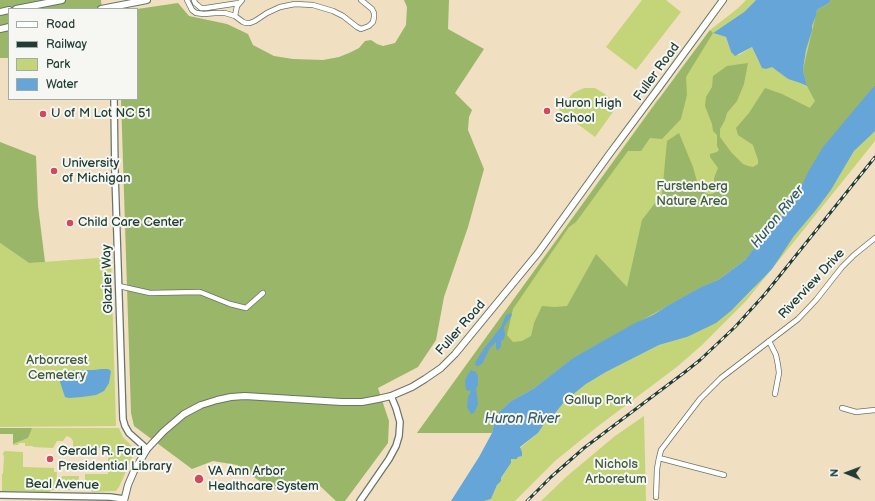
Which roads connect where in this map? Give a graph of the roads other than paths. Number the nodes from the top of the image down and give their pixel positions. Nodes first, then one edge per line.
1 (62, 0) edge
2 (147, 0) edge
3 (187, 0) edge
4 (194, 0) edge
5 (361, 0) edge
6 (722, 0) edge
7 (240, 2) edge
8 (40, 4) junction
9 (21, 8) edge
10 (30, 8) edge
11 (113, 8) edge
12 (235, 16) junction
13 (114, 100) edge
14 (875, 238) edge
15 (119, 286) junction
16 (263, 293) dead end
17 (769, 341) junction
18 (775, 394) dead end
19 (391, 396) junction
20 (842, 408) dead end
21 (875, 410) edge
22 (146, 449) junction
23 (659, 458) junction
24 (724, 475) dead end
25 (0, 495) edge
26 (656, 497) dead end
27 (124, 500) edge
28 (360, 501) edge

1 - 8 main road
2 - 11 main road
3 - 12 street
4 - 7 street
5 - 12 street
6 - 19 main road, Fuller Road
7 - 12 street
8 - 9 main road
8 - 10 main road
13 - 15 street, Glazier Way
14 - 17 street, Riverview Drive
15 - 16 street
15 - 22 street, Glazier Way
17 - 18 street
17 - 23 street, Riverview Drive
19 - 22 main road, Fuller Road
19 - 28 street
20 - 21 street
22 - 27 main road, Fuller Road
23 - 24 street
23 - 26 street
25 - 27 street, Beal Avenue

